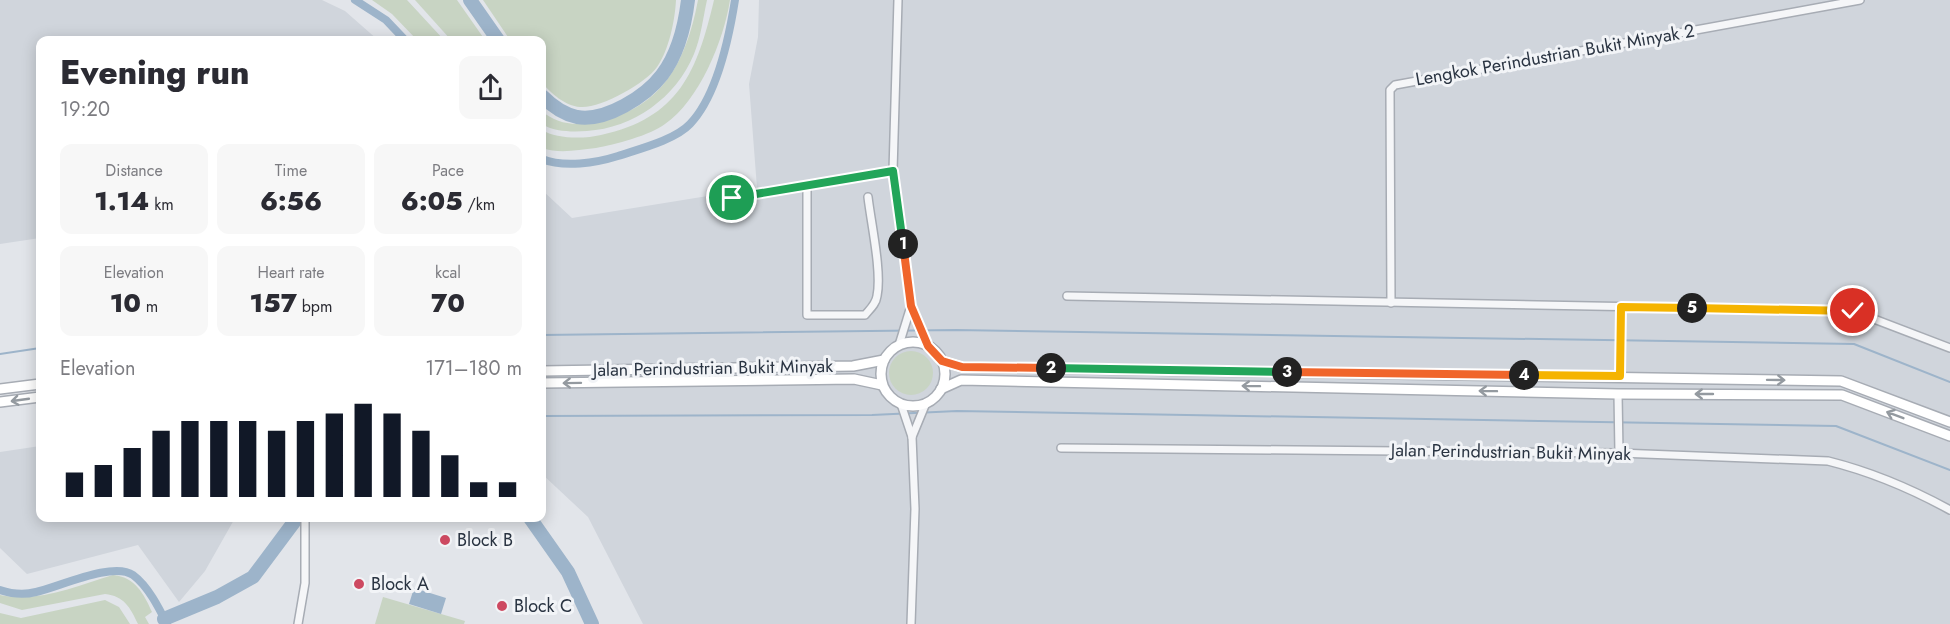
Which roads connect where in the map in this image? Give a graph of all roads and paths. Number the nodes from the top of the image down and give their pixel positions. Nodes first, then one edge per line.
1 (898, 0) edge
2 (1860, 0) edge
3 (893, 171) junction
4 (807, 186) junction
5 (868, 197) dead end
6 (732, 198) dead end
7 (1067, 296) dead end
8 (1391, 303) junction
9 (911, 306) junction
10 (1621, 311) junction
11 (901, 341) junction
12 (926, 342) junction
13 (1950, 348) edge
14 (884, 360) junction
15 (942, 361) junction
16 (546, 370) edge
17 (1620, 372) junction
18 (546, 383) edge
19 (36, 384) edge
20 (882, 385) junction
21 (0, 389) edge
22 (941, 389) junction
23 (36, 398) edge
24 (1618, 398) junction
25 (0, 402) edge
26 (925, 407) junction
27 (902, 408) junction
28 (1950, 422) edge
29 (1950, 436) edge
30 (912, 437) junction
31 (1061, 448) dead end
32 (1619, 453) junction
33 (1950, 510) edge
34 (305, 522) edge
35 (298, 624) edge
36 (911, 624) edge

1 - 3 street
2 - 8 street, Lengkok Perindustrian Bukit Minyak 2
3 - 4 street
3 - 9 street
4 - 5 street
4 - 6 street
7 - 8 street
8 - 10 street
9 - 11 street
9 - 12 street
10 - 13 street
10 - 17 street
11 - 12 main road
11 - 14 main road
12 - 15 main road
14 - 16 main road, Jalan Perindustrian Bukit Minyak
14 - 20 main road
15 - 17 main road
15 - 22 main road
17 -> 28 main road
20 -> 18 main road, Jalan Perindustrian Bukit Minyak
19 - 21 main road
20 - 27 main road
24 -> 22 main road
22 - 26 main road
23 -> 25 main road
29 -> 24 main road
24 - 32 street
26 - 27 main road
26 - 30 street
27 - 30 street
30 - 36 street
31 - 32 street, Jalan Perindustrian Bukit Minyak
32 - 33 street, Jalan Perindustrian Bukit Minyak
34 - 35 street

